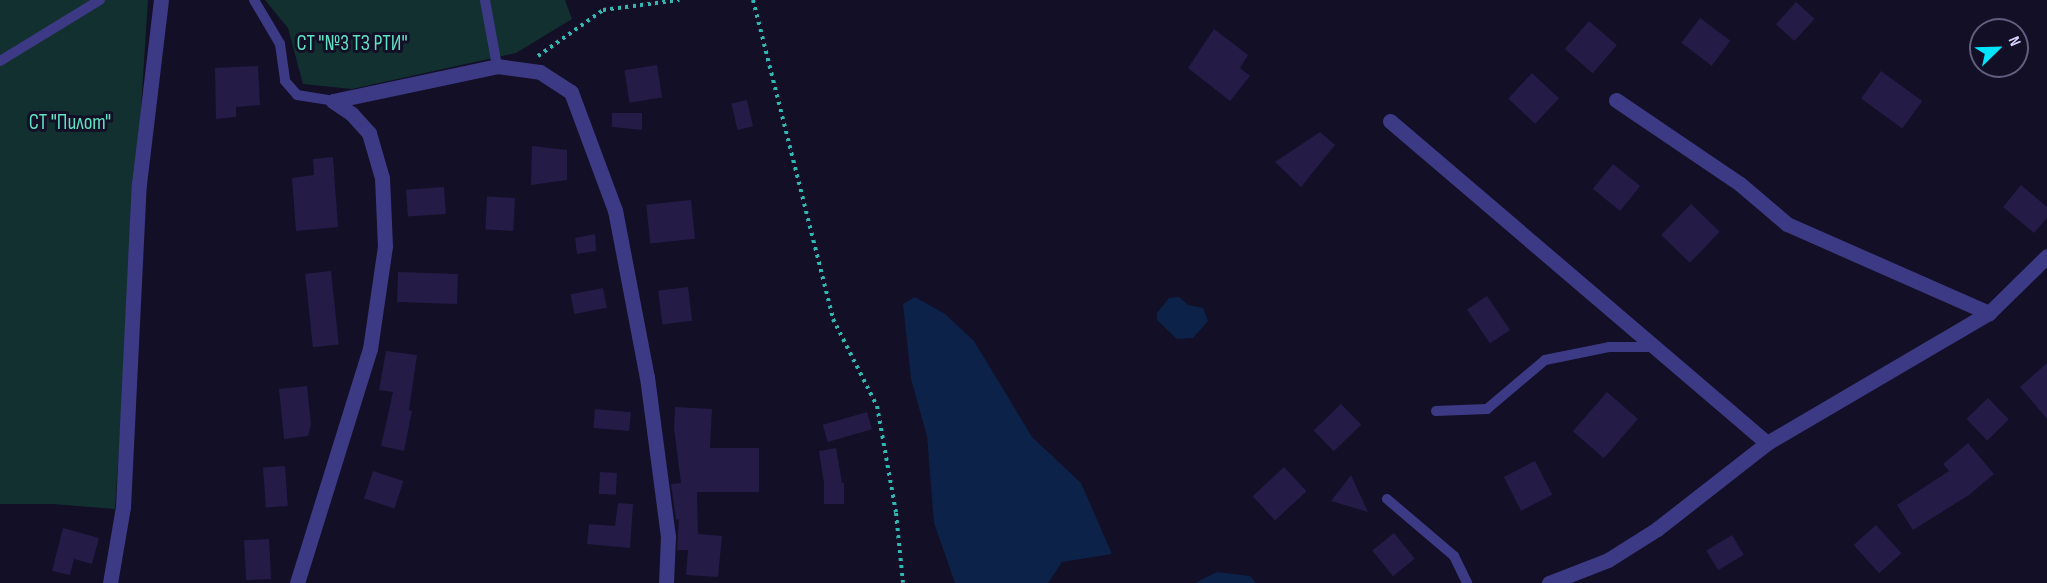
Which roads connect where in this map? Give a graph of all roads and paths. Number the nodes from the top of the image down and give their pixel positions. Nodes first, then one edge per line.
1 (100, 0) edge
2 (160, 0) edge
3 (254, 0) edge
4 (485, 0) edge
5 (679, 0) edge
6 (753, 0) edge
7 (0, 61) edge
8 (497, 66) junction
9 (519, 69) junction
10 (1616, 100) dead end
11 (333, 101) junction
12 (1390, 121) dead end
13 (2047, 255) edge
14 (1989, 313) junction
15 (1655, 347) junction
16 (1436, 411) dead end
17 (1767, 443) junction
18 (1387, 499) dead end
19 (110, 583) edge
20 (297, 583) edge
21 (666, 583) edge
22 (903, 583) edge
23 (1467, 583) edge
24 (1549, 583) edge

1 - 7 lane
2 - 19 street
3 - 11 lane
4 - 8 lane
5 - 9 path
6 - 22 path
8 - 9 street
8 - 11 street
9 - 21 street
10 - 14 street
11 - 20 street
12 - 15 street
13 - 14 street
14 - 17 street
15 - 16 lane
15 - 17 street
17 - 24 street
18 - 23 lane

